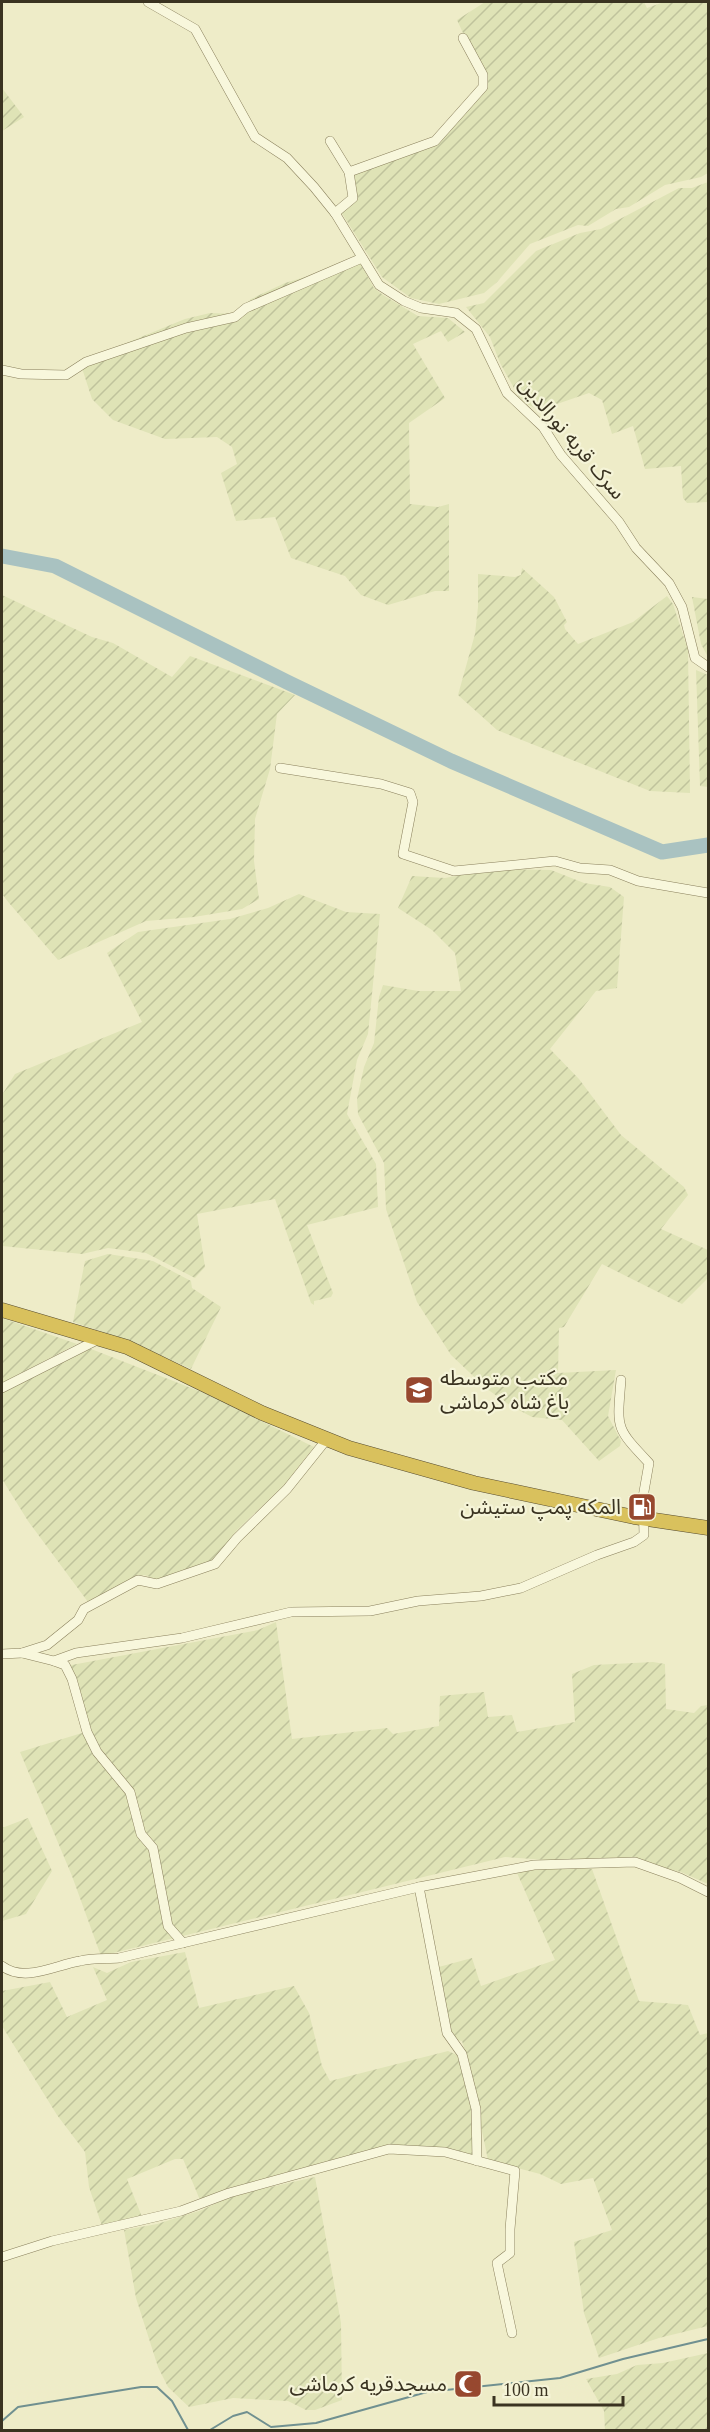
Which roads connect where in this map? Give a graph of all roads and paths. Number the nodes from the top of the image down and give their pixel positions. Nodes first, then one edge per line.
1 (148, 2) edge
2 (463, 38) dead end
3 (330, 141) dead end
4 (350, 172) junction
5 (335, 213) junction
6 (362, 258) junction
7 (2, 370) edge
8 (708, 666) edge
9 (280, 768) dead end
10 (708, 893) edge
11 (2, 1310) edge
12 (99, 1339) junction
13 (621, 1380) dead end
14 (2, 1388) edge
15 (327, 1439) junction
16 (645, 1519) junction
17 (708, 1528) edge
18 (22, 1653) junction
19 (2, 1654) edge
20 (54, 1661) junction
21 (419, 1887) junction
22 (708, 1892) edge
23 (183, 1943) junction
24 (2, 1966) edge
25 (477, 2161) junction
26 (2, 2257) edge
27 (512, 2333) dead end

1 - 5 street, سرک قریه نورالدین
2 - 4 street
3 - 4 street
4 - 5 street
5 - 6 street, سرک قریه نورالدین
6 - 7 street
6 - 8 street, سرک قریه نورالدین
9 - 10 street
11 - 12 highway
12 - 14 street
12 - 15 highway
13 - 16 street
15 - 16 highway
15 - 18 street
16 - 17 highway
16 - 20 street
18 - 19 street
18 - 20 street
20 - 23 street
21 - 22 street
21 - 23 street
21 - 25 street
23 - 24 street
25 - 26 street
25 - 27 street

